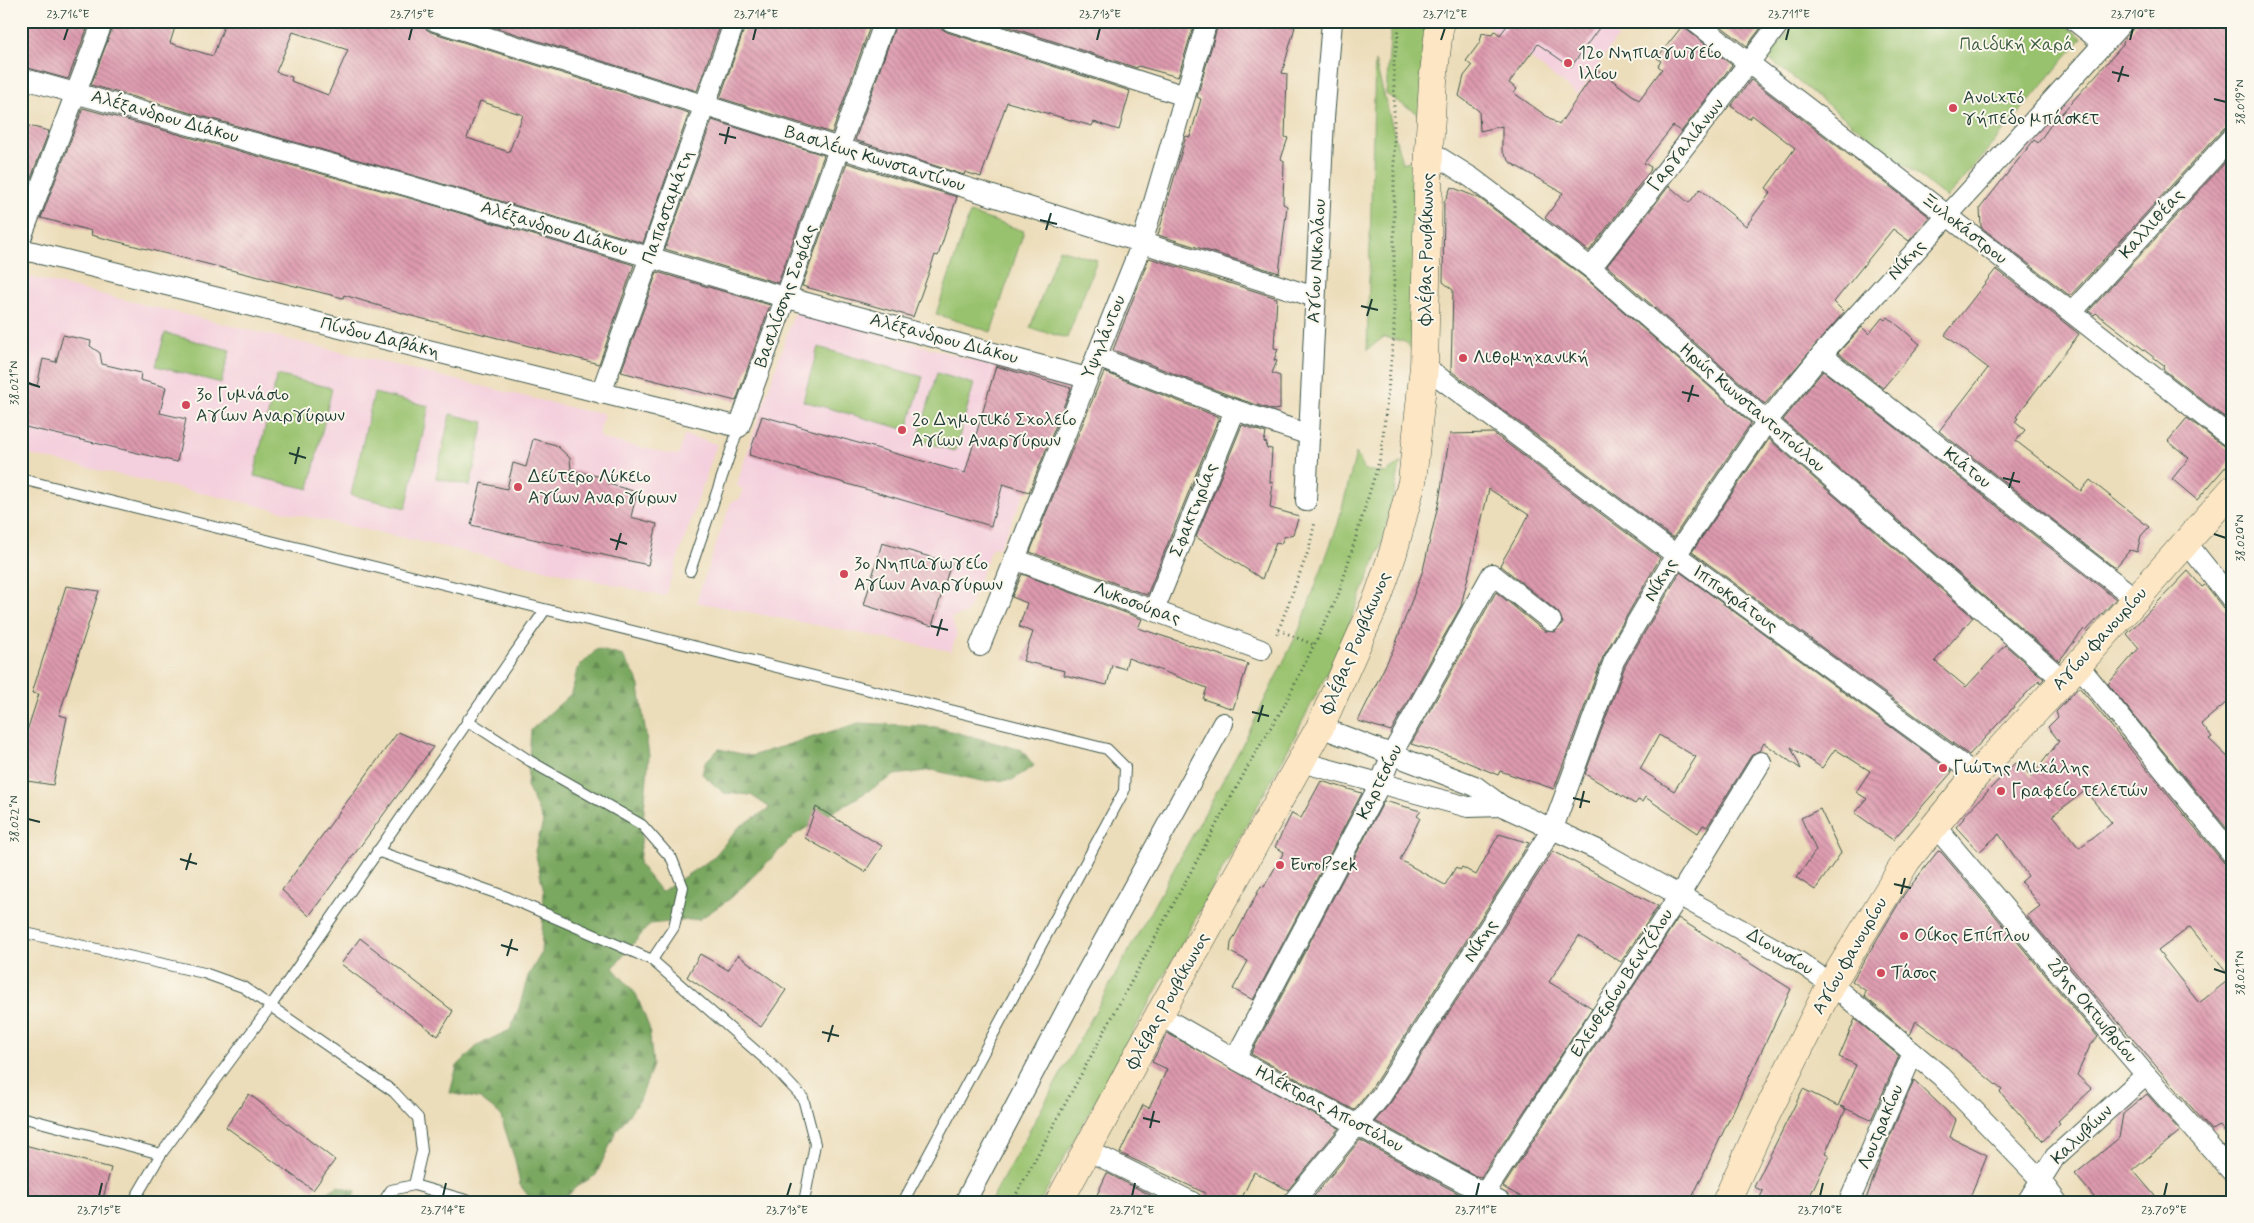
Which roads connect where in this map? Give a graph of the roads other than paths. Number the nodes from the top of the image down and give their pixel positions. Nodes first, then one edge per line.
1 (103, 21) edge
2 (435, 21) edge
3 (736, 21) edge
4 (885, 21) edge
5 (951, 21) edge
6 (1206, 21) edge
7 (1332, 21) edge
8 (1440, 21) edge
9 (1694, 21) edge
10 (1781, 21) edge
11 (2075, 21) edge
12 (2124, 21) edge
13 (2104, 44) junction
14 (1749, 63) junction
15 (21, 78) edge
16 (76, 92) junction
17 (1185, 96) junction
18 (705, 106) junction
19 (2233, 136) edge
20 (840, 148) junction
21 (1429, 151) junction
22 (1948, 216) junction
23 (23, 227) edge
24 (1142, 243) junction
25 (21, 249) edge
26 (649, 257) junction
27 (1591, 268) junction
28 (784, 297) junction
29 (1315, 297) junction
30 (2072, 312) junction
31 (1821, 355) junction
32 (1097, 358) junction
33 (1424, 366) junction
34 (1087, 378) junction
35 (601, 393) junction
36 (1235, 410) junction
37 (1766, 421) junction
38 (739, 428) junction
39 (1310, 436) junction
40 (2233, 439) edge
41 (21, 479) edge
42 (2233, 489) edge
43 (1306, 501) road end
44 (2186, 542) junction
45 (1676, 555) junction
46 (1014, 559) junction
47 (690, 571) dead end
48 (2136, 599) junction
49 (2233, 601) edge
50 (545, 610) junction
51 (1154, 610) junction
52 (1551, 621) dead end
53 (980, 646) dead end
54 (1261, 650) dead end
55 (2070, 673) junction
56 (467, 720) junction
57 (1223, 723) dead end
58 (1320, 727) junction
59 (1392, 754) junction
60 (1302, 762) junction
61 (1761, 762) dead end
62 (1976, 775) junction
63 (1380, 784) junction
64 (1502, 806) junction
65 (1934, 825) junction
66 (1554, 828) junction
67 (377, 851) junction
68 (2233, 855) edge
69 (1680, 894) junction
70 (21, 932) edge
71 (652, 960) junction
72 (1831, 984) junction
73 (270, 1007) junction
74 (1159, 1015) junction
75 (1913, 1053) junction
76 (1235, 1059) junction
77 (2146, 1075) junction
78 (21, 1117) edge
79 (1357, 1124) junction
80 (1087, 1150) junction
81 (161, 1154) junction
82 (2233, 1172) edge
83 (2039, 1178) junction
84 (414, 1186) junction
85 (1488, 1199) edge
86 (133, 1202) edge
87 (383, 1202) edge
88 (473, 1202) edge
89 (804, 1202) edge
90 (903, 1202) edge
91 (965, 1202) edge
92 (1059, 1202) edge
93 (1192, 1202) edge
94 (1293, 1202) edge
95 (1726, 1202) edge
96 (1849, 1202) edge
97 (2026, 1202) edge
98 (2057, 1202) edge

1 - 16 street
2 - 18 street, Βασιλέως Κωνσταντίνου
3 - 18 street, Παπασταμάτη
4 - 20 street, Βασιλίσσης Σοφίας
5 - 17 street
6 - 17 street, Υψηλάντου
7 - 29 street, Αγίου Νικολάου
8 - 21 street, Φλέβας Ρουβίκωνος
9 - 14 street, Ξυλοκάστρου
10 - 14 street, Γαργαλιάνων
11 - 13 street
12 - 13 street, Νίκης
13 - 22 street, Νίκης
14 - 22 street, Ξυλοκάστρου
14 - 27 street, Γαργαλιάνων
15 - 16 street, Αλέξανδρου Διάκου
16 - 23 street
16 - 26 street, Αλέξανδρου Διάκου
17 - 24 street, Υψηλάντου
18 - 20 street, Βασιλέως Κωνσταντίνου
18 - 26 street, Παπασταμάτη
19 - 30 street, Καλλιθέας
20 - 24 street, Βασιλέως Κωνσταντίνου
20 - 28 street, Βασιλίσσης Σοφίας
21 - 27 street, Ηρώς Κωνσταντοπούλου
21 - 33 street, Φλέβας Ρουβίκωνος
22 - 30 street, Ξυλοκάστρου
22 - 31 street, Νίκης
24 - 29 street, Βασιλέως Κωνσταντίνου
24 - 32 street, Υψηλάντου
25 - 35 street, Πίνδου Δαβάκη
26 - 28 street, Αλέξανδρου Διάκου
26 - 35 street, Παπασταμάτη
27 - 37 street, Ηρώς Κωνσταντοπούλου
28 - 34 street, Αλέξανδρου Διάκου
28 - 38 street, Βασιλίσσης Σοφίας
29 - 39 street, Αγίου Νικολάου
30 - 40 street, Ξυλοκάστρου
31 - 37 street, Νίκης
31 - 48 street, Κιάτου
32 - 34 street, Υψηλάντου
32 - 36 street
33 - 45 street, Ιπποκράτους
33 - 58 street, Φλέβας Ρουβίκωνος
34 - 46 street, Υψηλάντου
35 - 38 street, Πίνδου Δαβάκη
36 - 39 street
36 - 51 street, Σφακτηρίας
37 - 45 street, Νίκης
37 - 55 street, Ηρώς Κωνσταντοπούλου
38 - 47 lane, Βασιλίσσης Σοφίας
39 - 43 street, Αγίου Νικολάου
41 - 50 lane
42 - 44 street, Αγίου Φανουρίου
44 - 48 street, Αγίου Φανουρίου
44 - 49 street
45 - 62 street, Ιπποκράτους
45 - 66 street, Νίκης
46 - 51 street, Λυκοσούρας
46 - 53 street, Υψηλάντου
48 - 55 street, Αγίου Φανουρίου
50 - 56 lane
50 - 90 lane
51 - 54 street, Λυκοσούρας
52 - 59 street, Καρτεσίου
55 - 62 street, Αγίου Φανουρίου
55 - 68 street, Ηρώς Κωνσταντοπούλου
56 - 67 lane
56 - 71 lane
57 - 91 street
58 - 59 street, Διονυσίου
58 - 60 street, Φλέβας Ρουβίκωνος
59 - 63 street, Καρτεσίου
59 - 64 street, Διονυσίου
60 - 63 street, Διονυσίου
60 - 74 street, Φλέβας Ρουβίκωνος
61 - 69 street, Ελευθερίου Βενιζέλου
62 - 65 street, Αγίου Φανουρίου
63 - 64 street, Διονυσίου
63 - 76 street, Καρτεσίου
64 - 66 street, Διονυσίου
65 - 72 street, Αγίου Φανουρίου
65 - 77 street, 28ης Οκτωβρίου
66 - 69 street, Διονυσίου
66 - 79 street, Νίκης
67 - 71 lane
67 - 73 lane
69 - 72 street, Διονυσίου
69 - 85 street, Ελευθερίου Βενιζέλου
70 - 73 lane
71 - 89 lane
72 - 75 street, Διονυσίου
72 - 95 street, Αγίου Φανουρίου
73 - 81 lane
73 - 84 lane
74 - 76 street, Ηλέκτρας Αποστόλου
74 - 80 street, Φλέβας Ρουβίκωνος
75 - 83 street, Διονυσίου
75 - 96 street, Λουτρακίου
76 - 79 street, Ηλέκτρας Αποστόλου
77 - 82 street, 28ης Οκτωβρίου
77 - 83 street, Καλυβίων
78 - 81 lane
79 - 85 street, Ηλέκτρας Αποστόλου
79 - 94 street, Νίκης
80 - 92 street, Φλέβας Ρουβίκωνος
80 - 93 street
81 - 86 lane
83 - 97 street, Καλυβίων
83 - 98 street, Διονυσίου
84 - 87 lane
84 - 88 lane

